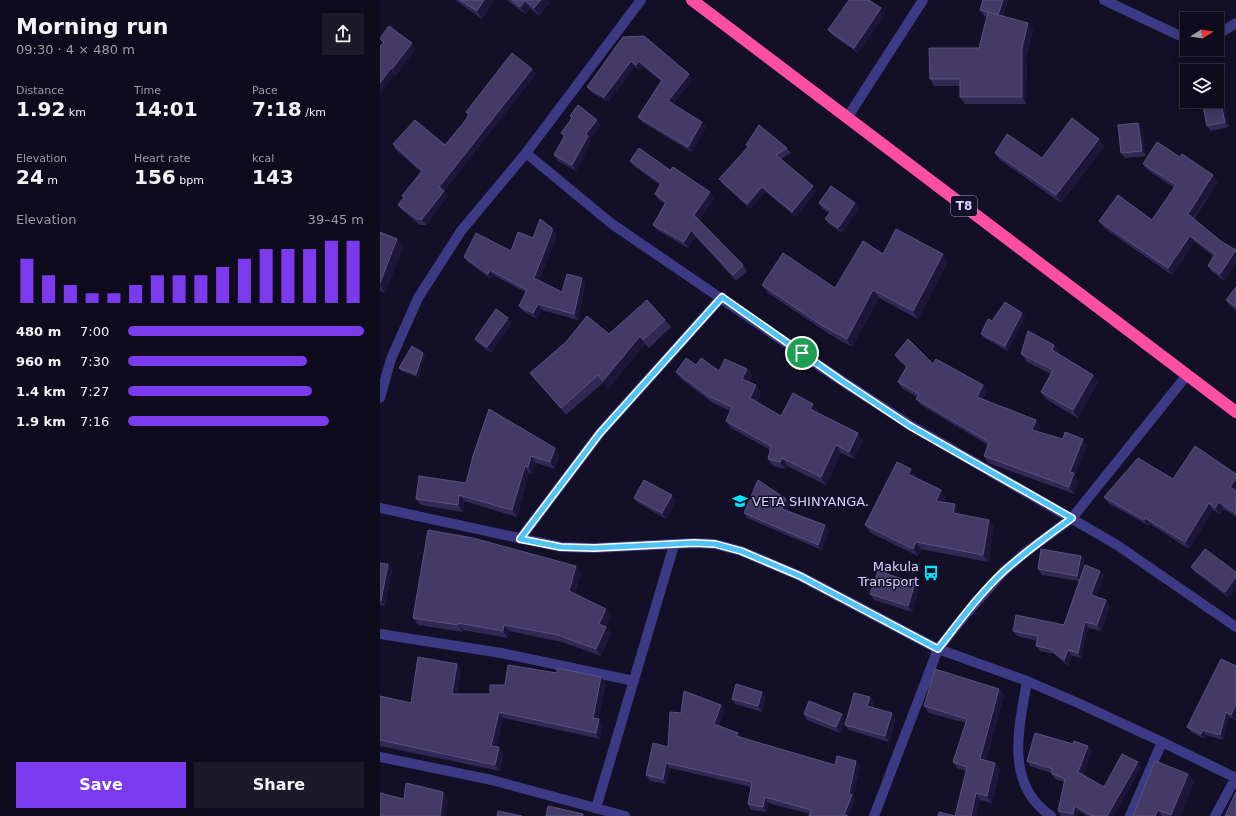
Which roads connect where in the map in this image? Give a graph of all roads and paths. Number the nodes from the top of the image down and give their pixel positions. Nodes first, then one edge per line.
1 (642, 0) edge
2 (692, 0) edge
3 (923, 0) edge
4 (1104, 0) edge
5 (1236, 23) edge
6 (1224, 31) edge
7 (1180, 35) edge
8 (847, 118) junction
9 (526, 153) junction
10 (722, 297) junction
11 (1188, 375) junction
12 (380, 398) edge
13 (1236, 412) edge
14 (380, 508) edge
15 (1072, 518) junction
16 (520, 539) junction
17 (674, 545) junction
18 (1236, 627) edge
19 (380, 634) edge
20 (938, 649) junction
21 (634, 681) junction
22 (1028, 681) junction
23 (1162, 742) junction
24 (380, 757) edge
25 (1236, 778) edge
26 (596, 808) junction
27 (625, 816) edge
28 (874, 816) edge
29 (1051, 816) edge
30 (1130, 816) edge
31 (1215, 816) edge

1 - 9 street
2 - 8 highway, T8
3 - 8 street
4 - 7 street
5 - 6 street
8 - 11 highway, T8
9 - 10 street
9 - 12 street
10 - 15 street
10 - 16 street
11 - 13 highway, T8
11 - 15 street
14 - 16 street
15 - 18 street
15 - 20 street
16 - 17 street
17 - 20 street
17 - 21 street
19 - 21 street
20 - 22 street
20 - 28 street
21 - 26 street
22 - 23 street
22 - 29 street
23 - 25 street
23 - 30 street
24 - 26 street
25 - 31 street
26 - 27 street

